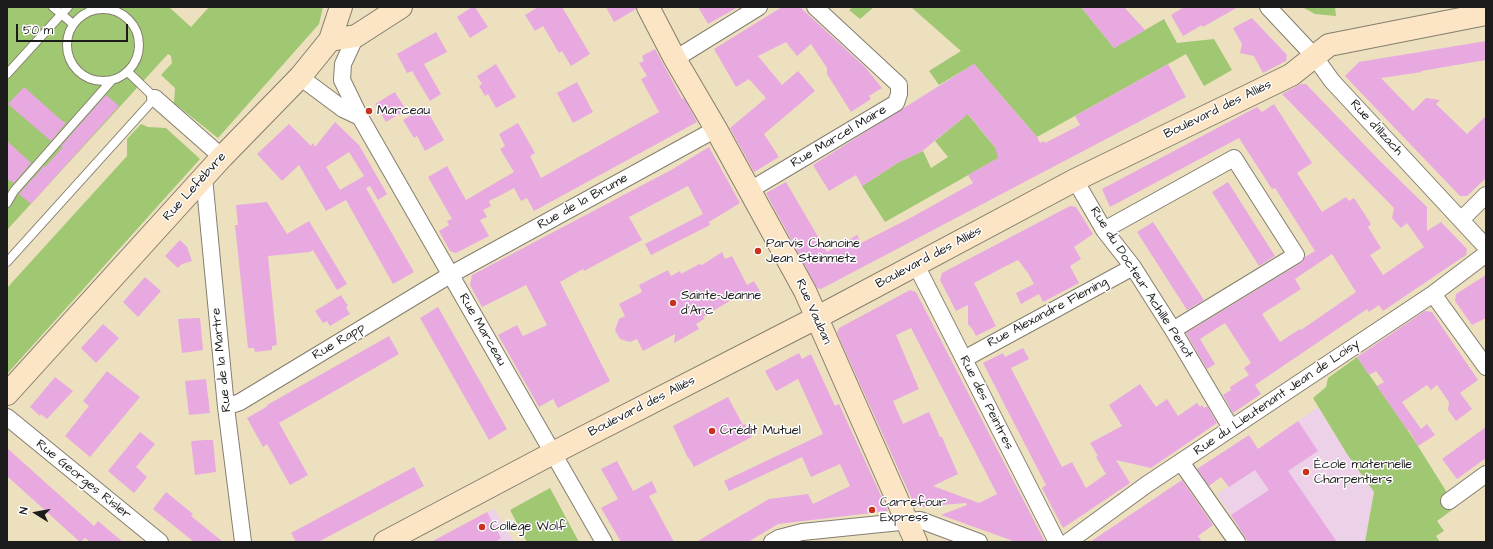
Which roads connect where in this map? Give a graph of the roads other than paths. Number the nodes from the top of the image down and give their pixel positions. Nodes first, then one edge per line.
1 (53, 7) edge
2 (68, 7) edge
3 (341, 7) edge
4 (401, 7) edge
5 (648, 7) edge
6 (759, 7) edge
7 (816, 7) edge
8 (1268, 7) edge
9 (1476, 12) edge
10 (61, 15) junction
11 (73, 24) junction
12 (356, 36) junction
13 (330, 40) junction
14 (1314, 56) junction
15 (675, 59) junction
16 (128, 72) junction
17 (7, 74) edge
18 (300, 77) junction
19 (112, 80) junction
20 (155, 98) junction
21 (360, 117) junction
22 (716, 129) junction
23 (222, 157) junction
24 (204, 177) junction
25 (1075, 180) junction
26 (750, 190) junction
27 (1486, 195) edge
28 (7, 203) edge
29 (1462, 219) junction
30 (1104, 230) junction
31 (1486, 247) edge
32 (1486, 254) edge
33 (7, 262) edge
34 (916, 265) junction
35 (1133, 267) junction
36 (450, 275) junction
37 (1433, 294) junction
38 (816, 318) junction
39 (1173, 330) junction
40 (964, 359) junction
41 (1486, 367) edge
42 (7, 394) edge
43 (226, 407) junction
44 (7, 417) edge
45 (1231, 428) junction
46 (553, 453) junction
47 (1181, 462) junction
48 (1486, 474) edge
49 (1449, 501) dead end
50 (907, 521) junction
51 (803, 537) edge
52 (160, 542) edge
53 (243, 542) edge
54 (386, 542) edge
55 (604, 542) edge
56 (772, 542) edge
57 (916, 542) edge
58 (979, 542) edge
59 (1057, 542) edge
60 (1068, 542) edge
61 (1236, 542) edge

1 - 10 lane
2 - 10 lane
3 - 13 main road
4 - 12 main road
5 - 15 main road, Rue Vauban
6 - 15 street
7 - 26 street, Rue Marcel Maire
8 - 14 street, Rue d'Illzach
9 - 14 main road, Boulevard des Alliés
10 - 11 lane
10 - 17 lane
11 - 16 lane
11 - 19 lane
12 - 13 main road
12 - 21 street, Rue Marceau
13 - 18 main road, Rue Lefèbvre
14 - 25 main road, Boulevard des Alliés
14 - 29 street, Rue d'Illzach
15 - 22 main road, Rue Vauban
16 - 19 lane
16 - 20 lane
18 - 21 street
18 - 23 main road, Rue Lefèbvre
19 - 28 lane
20 - 23 street
20 - 33 lane
21 - 36 street, Rue Marceau
22 - 26 main road, Rue Vauban
22 - 36 street, Rue de la Brume
23 - 24 main road, Rue Lefèbvre
24 - 42 main road, Rue Lefèbvre
24 - 43 street, Rue de la Martre
25 - 30 street, Rue du Docteur Achille Penot
25 - 34 main road, Boulevard des Alliés
26 - 38 main road, Rue Vauban
27 - 29 street
29 - 31 street, Rue d'Illzach
30 - 35 street, Rue du Docteur Achille Penot
30 - 39 street
32 - 37 street, Rue du Lieutenant Jean de Loisy
34 - 38 main road, Boulevard des Alliés
34 - 40 street, Rue des Peintres
35 - 39 street, Rue du Docteur Achille Penot
35 - 40 street, Rue Alexandre Fleming
36 - 43 street, Rue Rapp
36 - 46 street, Rue Marceau
37 - 41 street
37 - 45 street, Rue du Lieutenant Jean de Loisy
38 - 46 main road, Boulevard des Alliés
38 - 50 main road, Rue Vauban
39 - 45 street, Rue du Docteur Achille Penot
40 - 59 street, Rue des Peintres
43 - 53 street, Rue de la Martre
44 - 52 street, Rue Georges Risler
45 - 47 street, Rue du Lieutenant Jean de Loisy
46 - 54 main road, Boulevard des Alliés
46 - 55 street, Rue Marceau
47 - 60 street, Rue du Lieutenant Jean de Loisy
47 - 61 street
48 - 49 street
50 - 51 street
50 - 57 main road, Rue Vauban
50 - 58 street
51 - 56 street

